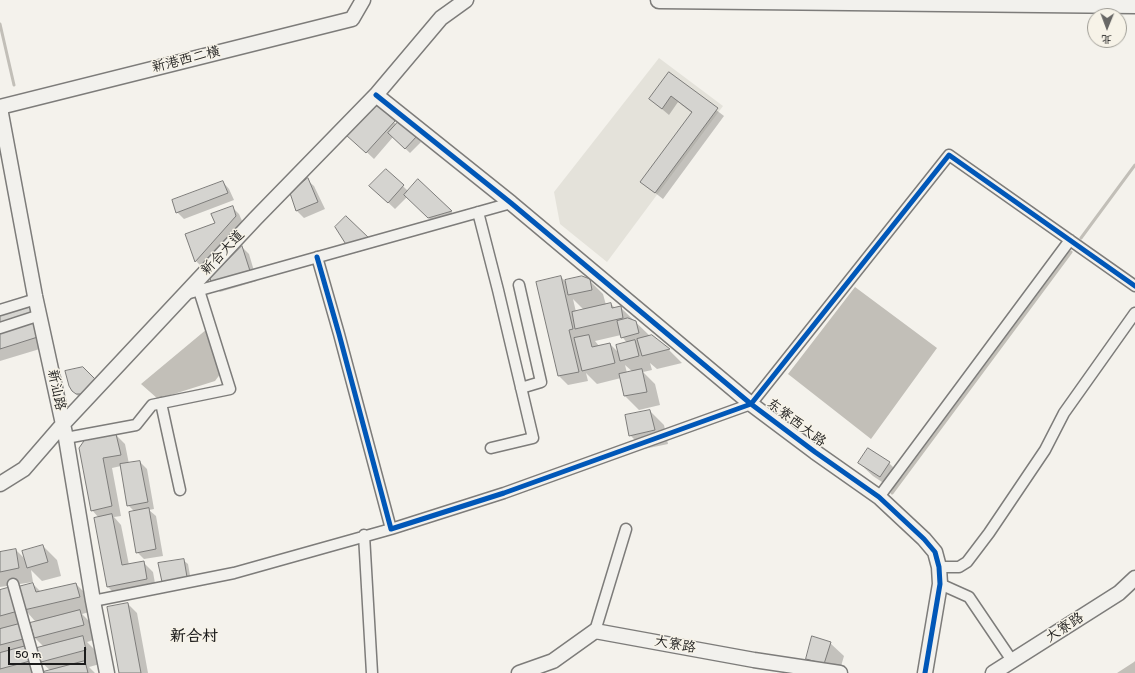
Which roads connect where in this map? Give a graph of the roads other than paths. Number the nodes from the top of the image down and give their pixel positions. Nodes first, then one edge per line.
1 (363, 0) edge
2 (466, 0) edge
3 (659, 0) edge
4 (1135, 6) edge
5 (376, 95) junction
6 (0, 108) edge
7 (4, 152) edge
8 (511, 203) junction
9 (478, 212) junction
10 (1070, 240) junction
11 (317, 257) junction
12 (519, 285) dead end
13 (198, 286) junction
14 (1135, 286) edge
15 (36, 300) junction
16 (0, 310) edge
17 (1135, 314) edge
18 (40, 316) junction
19 (0, 328) edge
20 (521, 388) junction
21 (161, 403) junction
22 (751, 404) junction
23 (63, 424) junction
24 (66, 438) junction
25 (491, 448) dead end
26 (0, 484) edge
27 (180, 490) dead end
28 (879, 497) junction
29 (391, 529) junction
30 (626, 529) dead end
31 (364, 536) junction
32 (939, 567) junction
33 (1135, 578) edge
34 (13, 584) dead end
35 (940, 584) junction
36 (93, 601) junction
37 (595, 632) junction
38 (1013, 662) junction
39 (38, 673) edge
40 (107, 673) edge
41 (372, 673) edge
42 (519, 673) edge
43 (840, 673) edge
44 (925, 673) edge
45 (993, 673) edge

1 - 6 street, 新港西二横
2 - 5 street, 新合大道
3 - 4 main road
5 - 8 street, 东寮西大路
5 - 13 street, 新合大道
6 - 7 street, 新汕路
7 - 15 street, 新汕路
8 - 9 street
8 - 22 street, 东寮西大路
9 - 11 street
9 - 20 street
10 - 14 street
10 - 22 street
10 - 28 street
11 - 13 street
11 - 29 street
12 - 20 street
13 - 21 street
13 - 23 street, 新合大道
15 - 16 street
15 - 18 street, 新汕路
17 - 32 street
18 - 19 street
18 - 23 street, 新汕路
20 - 25 street
21 - 24 street
21 - 27 street
22 - 28 street, 东寮西大路
22 - 29 street
23 - 24 street, 新汕路
23 - 26 street, 新合大道
24 - 36 street, 新汕路
28 - 32 street, 东寮西大路
29 - 31 street
30 - 37 street
31 - 36 street
31 - 41 street
32 - 35 street, 东寮西大路
33 - 38 street, 大寮路
34 - 39 street
35 - 38 street
35 - 44 street, 东寮西大路
36 - 40 street, 新汕路
37 - 42 street
37 - 43 street, 大寮路
38 - 45 street, 大寮路

